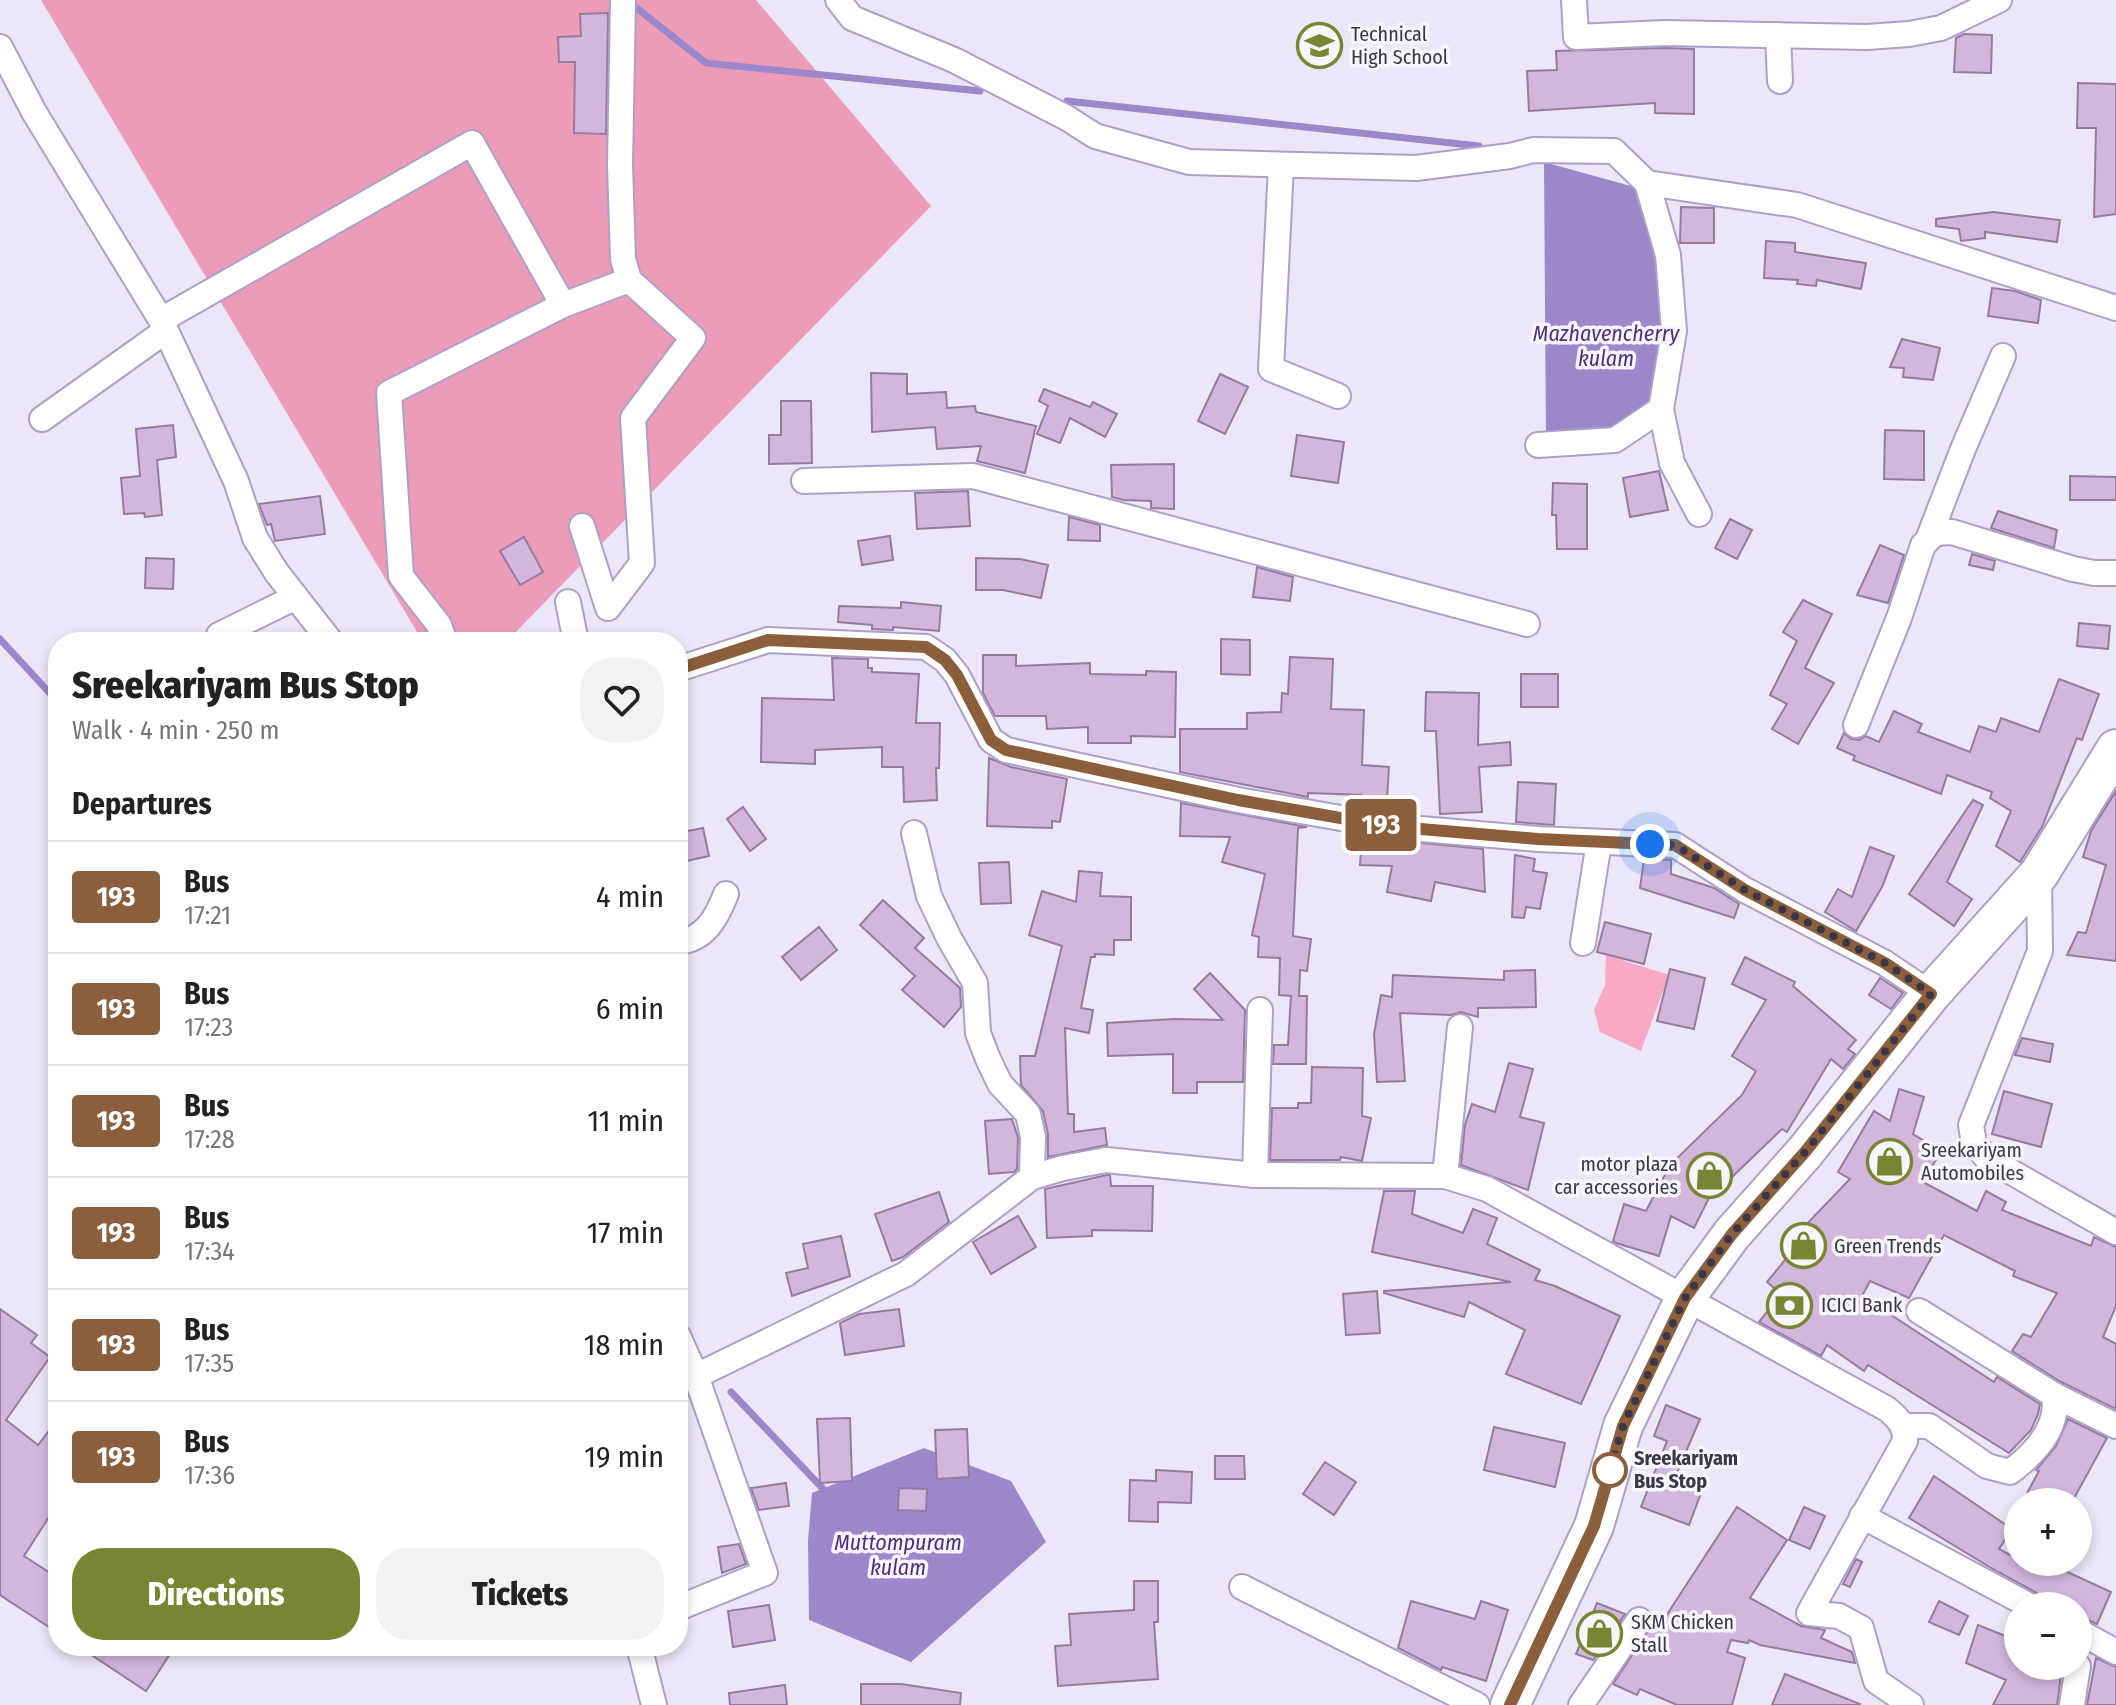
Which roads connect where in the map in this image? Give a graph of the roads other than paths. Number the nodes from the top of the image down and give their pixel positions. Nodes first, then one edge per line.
1 (838, 0) edge
2 (1574, 0) edge
3 (1999, 0) edge
4 (623, 8) edge
5 (1778, 35) junction
6 (0, 47) edge
7 (1780, 81) dead end
8 (1281, 165) junction
9 (1647, 183) junction
10 (629, 280) junction
11 (563, 305) junction
12 (2116, 308) edge
13 (162, 326) junction
14 (2003, 356) dead end
15 (1338, 396) dead end
16 (1661, 409) junction
17 (42, 419) dead end
18 (1538, 445) dead end
19 (804, 481) dead end
20 (1699, 514) dead end
21 (582, 526) dead end
22 (1929, 537) junction
23 (2116, 573) edge
24 (296, 597) junction
25 (568, 602) dead end
26 (1527, 624) dead end
27 (225, 632) edge
28 (323, 632) edge
29 (441, 632) edge
30 (574, 632) edge
31 (688, 666) edge
32 (1856, 725) dead end
33 (2116, 749) edge
34 (914, 833) dead end
35 (1599, 842) junction
36 (2039, 874) junction
37 (726, 894) dead end
38 (688, 941) edge
39 (1583, 943) dead end
40 (1931, 994) junction
41 (1260, 1010) dead end
42 (1460, 1027) dead end
43 (1255, 1175) junction
44 (1445, 1176) junction
45 (1032, 1177) junction
46 (2116, 1232) edge
47 (1685, 1298) junction
48 (1919, 1311) dead end
49 (688, 1358) edge
50 (696, 1376) junction
51 (2054, 1395) junction
52 (1903, 1426) junction
53 (2116, 1426) edge
54 (1862, 1516) junction
55 (1242, 1587) dead end
56 (2004, 1592) edge
57 (688, 1604) edge
58 (1639, 1620) dead end
59 (2092, 1639) edge
60 (2116, 1652) edge
61 (642, 1656) edge
62 (2076, 1680) edge
63 (654, 1705) edge
64 (1477, 1705) edge
65 (1510, 1705) edge
66 (1581, 1705) edge
67 (1911, 1705) edge
68 (2072, 1705) edge

1 - 8 street
2 - 5 street
3 - 5 street
4 - 10 street
5 - 7 street
6 - 13 street
8 - 9 street
8 - 15 street
9 - 12 street
9 - 16 street
10 - 11 street
10 - 21 street
11 - 13 street
11 - 29 street
13 - 17 street
13 - 24 street
14 - 22 street
16 - 18 street
16 - 20 street
19 - 26 street
22 - 23 street
22 - 32 street
24 - 27 street
24 - 28 street
25 - 30 street
31 - 35 street
33 - 36 main road
34 - 45 street
35 - 39 street
35 - 40 street
36 - 40 main road
36 - 46 street
37 - 38 street
40 - 47 main road
41 - 43 street
42 - 44 street
43 - 44 street
43 - 45 street
44 - 47 street
45 - 50 street
47 - 52 street
47 - 65 main road
48 - 51 street
49 - 50 street
50 - 57 street
51 - 52 street
51 - 53 street
52 - 54 street
54 - 56 street
54 - 67 street
55 - 64 street
58 - 66 street
59 - 60 street
61 - 63 street
62 - 68 street

